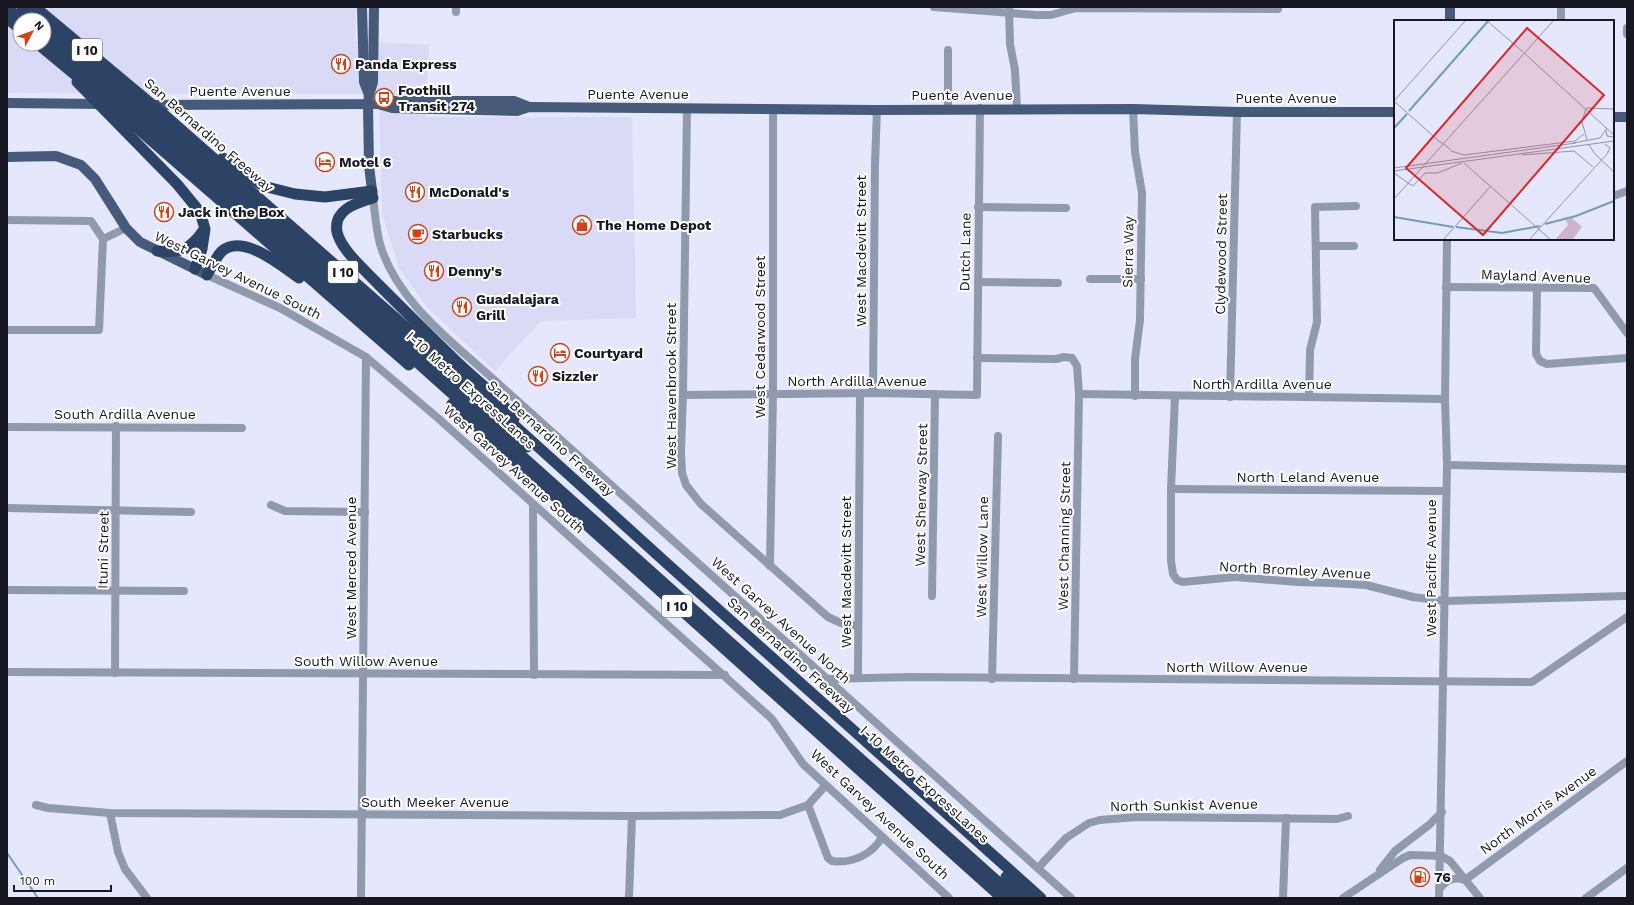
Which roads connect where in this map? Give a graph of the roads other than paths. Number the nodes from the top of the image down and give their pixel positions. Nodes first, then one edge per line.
1 (35, 7) edge
2 (362, 7) edge
3 (374, 7) edge
4 (934, 7) edge
5 (1450, 7) edge
6 (1561, 7) edge
7 (1278, 9) dead end
8 (1009, 10) edge
9 (1450, 20) edge
10 (1561, 20) edge
11 (1627, 28) edge
12 (52, 33) edge
13 (1627, 34) edge
14 (52, 47) edge
15 (948, 50) dead end
16 (47, 52) edge
17 (97, 93) junction
18 (372, 101) junction
19 (7, 104) edge
20 (687, 108) junction
21 (773, 108) junction
22 (980, 108) junction
23 (1017, 108) junction
24 (1133, 108) junction
25 (948, 109) junction
26 (877, 110) junction
27 (161, 112) junction
28 (1237, 112) junction
29 (1394, 112) edge
30 (1614, 117) edge
31 (1627, 117) edge
32 (7, 157) edge
33 (1627, 191) edge
34 (372, 195) junction
35 (1614, 196) edge
36 (1356, 206) dead end
37 (978, 208) junction
38 (1066, 208) dead end
39 (7, 220) edge
40 (126, 228) junction
41 (205, 229) junction
42 (103, 239) junction
43 (1447, 240) edge
44 (1316, 246) junction
45 (1354, 246) dead end
46 (157, 251) junction
47 (194, 269) junction
48 (207, 275) junction
49 (1090, 279) dead end
50 (1141, 279) junction
51 (978, 282) junction
52 (1058, 283) dead end
53 (1446, 286) junction
54 (1537, 288) junction
55 (7, 330) edge
56 (372, 333) junction
57 (1627, 333) edge
58 (366, 357) junction
59 (977, 358) junction
60 (1627, 358) edge
61 (773, 393) junction
62 (873, 393) junction
63 (683, 394) junction
64 (860, 394) junction
65 (936, 394) junction
66 (1079, 394) junction
67 (977, 395) joint
68 (1135, 396) junction
69 (1175, 396) junction
70 (1230, 397) junction
71 (1309, 397) junction
72 (1445, 399) junction
73 (116, 426) junction
74 (7, 427) edge
75 (242, 428) dead end
76 (523, 433) junction
77 (998, 436) dead end
78 (1447, 466) junction
79 (1627, 469) edge
80 (1171, 489) junction
81 (1445, 490) junction
82 (270, 505) dead end
83 (533, 506) junction
84 (7, 508) edge
85 (117, 510) junction
86 (191, 512) dead end
87 (365, 512) junction
88 (770, 566) junction
89 (7, 590) edge
90 (115, 590) junction
91 (184, 591) dead end
92 (932, 596) dead end
93 (1627, 596) edge
94 (1444, 601) junction
95 (1627, 617) edge
96 (858, 626) junction
97 (7, 672) edge
98 (115, 673) junction
99 (364, 674) junction
100 (534, 675) junction
101 (725, 675) junction
102 (858, 677) junction
103 (826, 679) junction
104 (992, 679) junction
105 (1074, 679) junction
106 (1444, 681) junction
107 (1627, 761) edge
108 (825, 786) junction
109 (36, 805) dead end
110 (808, 805) junction
111 (110, 812) junction
112 (1442, 812) junction
113 (361, 814) junction
114 (632, 816) junction
115 (1348, 816) dead end
116 (1286, 818) junction
117 (882, 837) junction
118 (1441, 856) junction
119 (1038, 868) junction
120 (1627, 868) edge
121 (1378, 874) junction
122 (1465, 880) junction
123 (1440, 888) junction
124 (147, 898) edge
125 (361, 898) edge
126 (629, 898) edge
127 (949, 898) edge
128 (1002, 898) edge
129 (1016, 898) edge
130 (1029, 898) edge
131 (1041, 898) edge
132 (1071, 898) edge
133 (1283, 898) edge
134 (1343, 898) edge
135 (1439, 898) edge
136 (1480, 898) edge
137 (1586, 898) edge

1 - 27 highway, San Bernardino Freeway / I 10
2 - 18 main road
3 - 18 main road
4 - 8 street
5 - 9 main road
6 - 10 street
7 - 8 street
8 - 23 street
11 - 13 street
12 - 130 highway, I-10 Metro ExpressLanes
14 - 17 highway, I-10 Metro ExpressLanes
15 - 25 street
16 - 17 highway, I 10
17 - 41 highway
17 - 56 highway, I 10
17 - 129 highway, I-10 Metro ExpressLanes
18 - 19 main road, Puente Avenue
18 - 20 main road, Puente Avenue
18 - 34 main road
20 - 21 main road, Puente Avenue
20 - 63 street, West Havenbrook Street
21 - 26 main road, Puente Avenue
21 - 61 street, West Cedarwood Street
22 - 23 main road, Puente Avenue
22 - 25 main road, Puente Avenue
22 - 37 street, Dutch Lane
23 - 24 main road, Puente Avenue
24 - 28 main road, Puente Avenue
24 - 50 street, Sierra Way
25 - 26 main road, Puente Avenue
26 - 62 street, West Macdevitt Street
27 - 34 highway
27 - 76 highway, San Bernardino Freeway / I 10
28 - 29 main road, Puente Avenue
28 - 70 street, Clydewood Street
30 - 31 main road
32 - 40 main road, West Garvey Avenue South
33 - 35 street
34 - 76 highway
34 - 103 street, West Garvey Avenue North
36 - 44 street
37 - 38 street
37 - 51 street, Dutch Lane
39 - 42 street
40 - 42 street
40 - 46 main road, West Garvey Avenue South
41 - 46 highway
41 - 47 highway
42 - 55 street
43 - 53 street, West Pacific Avenue
44 - 45 street
44 - 71 street
46 - 47 main road, West Garvey Avenue South
47 - 48 main road, West Garvey Avenue South
48 - 56 highway
48 - 58 street, West Garvey Avenue South
49 - 50 street
50 - 68 street, Sierra Way
51 - 52 street
51 - 59 street, Dutch Lane
53 - 54 street, Mayland Avenue
53 - 72 street, West Pacific Avenue
54 - 57 street, Mayland Avenue
54 - 60 street
56 - 128 highway, I 10
58 - 83 street, West Garvey Avenue South
58 - 87 street, West Merced Avenue
59 - 66 street, West Channing Street
59 - 67 street, Dutch Lane
61 - 63 street, North Ardilla Avenue
61 - 64 street, North Ardilla Avenue
61 - 88 street, West Cedarwood Street
62 - 64 street, North Ardilla Avenue
62 - 65 street, North Ardilla Avenue
63 - 88 street, West Havenbrook Street
64 - 96 street, West Macdevitt Street
65 - 67 street, North Ardilla Avenue
65 - 92 street, West Sherway Street
66 - 68 street, North Ardilla Avenue
66 - 105 street, West Channing Street
68 - 69 street, North Ardilla Avenue
69 - 70 street, North Ardilla Avenue
69 - 80 street
70 - 71 street, North Ardilla Avenue
71 - 72 street, North Ardilla Avenue
72 - 78 street, West Pacific Avenue
73 - 74 street, South Ardilla Avenue
73 - 75 street, South Ardilla Avenue
73 - 85 street, Ituni Street
76 - 131 highway, San Bernardino Freeway / I 10
77 - 104 street, West Willow Lane
78 - 79 street
78 - 81 street, West Pacific Avenue
80 - 81 street, North Leland Avenue
80 - 94 street, North Bromley Avenue
81 - 94 street, West Pacific Avenue
82 - 87 street
83 - 100 street
83 - 101 street, West Garvey Avenue South
84 - 85 street
85 - 86 street
85 - 90 street, Ituni Street
87 - 99 street, West Merced Avenue
88 - 96 street, West Havenbrook Street
89 - 90 street
90 - 91 street
90 - 98 street, Ituni Street
93 - 94 street, North Bromley Avenue
94 - 106 street, West Pacific Avenue
95 - 106 street, North Willow Avenue
96 - 102 street, West Macdevitt Street
97 - 98 street, South Willow Avenue
98 - 99 street, South Willow Avenue
99 - 100 street, South Willow Avenue
99 - 113 street, West Merced Avenue
100 - 101 street, South Willow Avenue
101 - 108 street, West Garvey Avenue South
102 - 103 street, North Willow Avenue
102 - 104 street, North Willow Avenue
103 - 119 street, West Garvey Avenue North
104 - 105 street, North Willow Avenue
105 - 106 street, North Willow Avenue
106 - 112 street, West Pacific Avenue
107 - 122 street, North Morris Avenue
108 - 110 street, South Meeker Avenue
108 - 117 street, West Garvey Avenue South
109 - 111 street, South Meeker Avenue
110 - 114 street, South Meeker Avenue
110 - 117 street
111 - 113 street, South Meeker Avenue
111 - 124 street
112 - 118 street, West Pacific Avenue
112 - 121 street
113 - 114 street, South Meeker Avenue
113 - 125 street, West Merced Avenue
114 - 126 street
115 - 116 street, North Sunkist Avenue
116 - 119 street, North Sunkist Avenue
116 - 133 street
117 - 127 street, West Garvey Avenue South
118 - 121 street
118 - 122 street
118 - 123 street, West Pacific Avenue
119 - 132 street, West Garvey Avenue North
120 - 137 street
121 - 134 street
122 - 123 street
122 - 136 street
123 - 135 street, West Pacific Avenue

